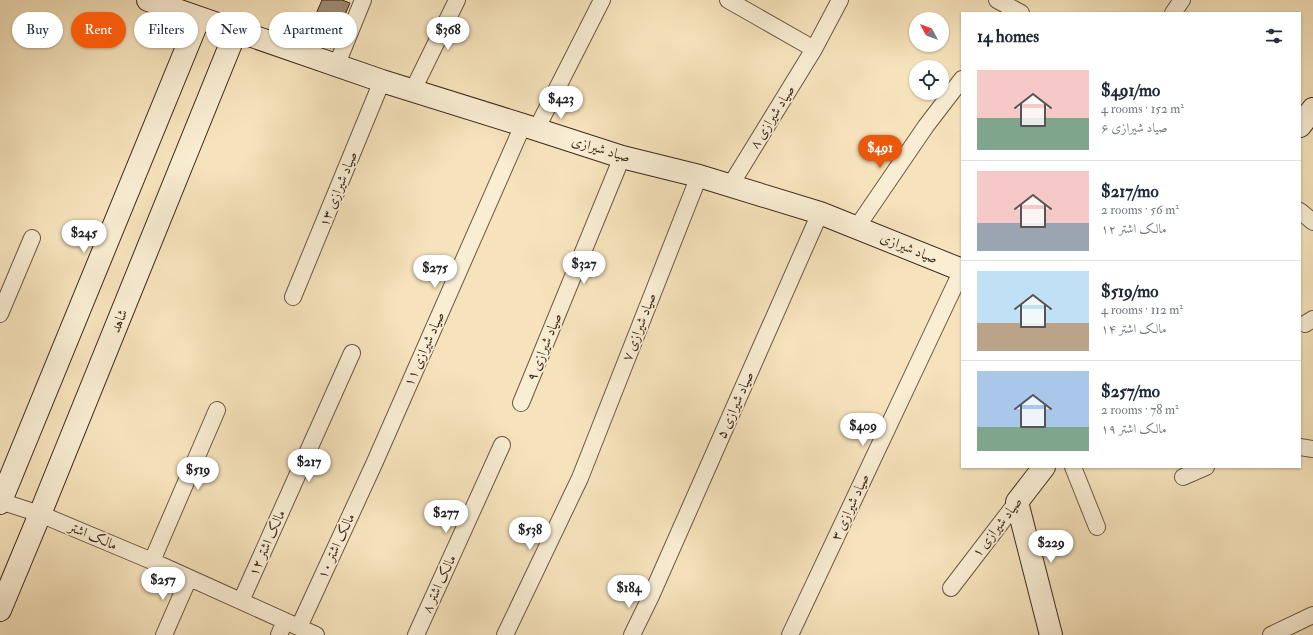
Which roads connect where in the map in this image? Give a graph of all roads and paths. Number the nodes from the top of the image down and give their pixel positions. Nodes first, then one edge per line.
1 (148, 0) edge
2 (363, 0) edge
3 (457, 0) edge
4 (602, 0) edge
5 (728, 0) edge
6 (840, 0) edge
7 (997, 0) edge
8 (1182, 0) edge
9 (1018, 9) edge
10 (1174, 12) edge
11 (199, 18) junction
12 (206, 20) edge
13 (261, 39) edge
14 (229, 48) edge
15 (814, 49) junction
16 (337, 64) junction
17 (961, 80) edge
18 (382, 81) junction
19 (414, 90) junction
20 (1313, 109) edge
21 (1301, 125) edge
22 (529, 128) junction
23 (622, 156) junction
24 (699, 176) junction
25 (730, 186) junction
26 (1301, 212) edge
27 (820, 213) junction
28 (1313, 222) edge
29 (857, 227) junction
30 (32, 238) dead end
31 (961, 270) edge
32 (961, 272) edge
33 (293, 297) dead end
34 (0, 314) edge
35 (352, 353) dead end
36 (521, 403) dead end
37 (217, 410) dead end
38 (502, 445) dead end
39 (1301, 447) edge
40 (1313, 449) edge
41 (374, 464) joint
42 (1043, 468) edge
43 (1073, 468) edge
44 (1204, 468) edge
45 (1183, 477) dead end
46 (0, 502) edge
47 (1017, 502) junction
48 (40, 514) junction
49 (1097, 527) dead end
50 (152, 561) junction
51 (189, 578) junction
52 (951, 588) dead end
53 (241, 601) junction
54 (0, 610) edge
55 (1313, 615) edge
56 (288, 628) edge
57 (164, 635) edge
58 (316, 635) edge
59 (416, 635) edge
60 (505, 635) edge
61 (632, 635) edge
62 (790, 635) edge
63 (1051, 635) edge
64 (1270, 635) edge

1 - 11 street, صیاد شیرازی
2 - 16 street
3 - 19 street
4 - 22 street, صیاد شیرازی ۱۱
5 - 15 street
6 - 15 street, صیاد شیرازی ۸
7 - 9 street
8 - 10 street
11 - 12 street, صیاد شیرازی
11 - 46 street
13 - 16 street, صیاد شیرازی
14 - 48 street, شاهد
15 - 25 street, صیاد شیرازی ۸
16 - 18 street, صیاد شیرازی
17 - 29 street
18 - 19 street, صیاد شیرازی
18 - 33 street, صیاد شیرازی ۱۳
19 - 22 street, صیاد شیرازی
20 - 21 street
22 - 23 street, صیاد شیرازی
22 - 41 street, صیاد شیرازی ۱۱
23 - 24 street, صیاد شیرازی
23 - 36 street, صیاد شیرازی ۹
24 - 25 street, صیاد شیرازی
24 - 60 street, صیاد شیرازی ۷
25 - 27 street, صیاد شیرازی
26 - 28 street
27 - 29 street, صیاد شیرازی
27 - 61 street, صیاد شیرازی ۵
29 - 31 street, صیاد شیرازی
30 - 34 street
32 - 62 street, صیاد شیرازی ۳
35 - 53 street, مالک اشتر ۱۲
37 - 50 street
38 - 59 street, مالک اشتر ۸
39 - 40 street
41 - 56 street, مالک اشتر ۱۰
42 - 47 street, صیاد شیرازی ۱
43 - 49 street
44 - 45 street
46 - 48 street, مالک اشتر
47 - 52 street, صیاد شیرازی ۱
47 - 63 street
48 - 50 street, مالک اشتر
48 - 54 street, شاهد
50 - 51 street, مالک اشتر
51 - 53 street, مالک اشتر
51 - 57 street
53 - 56 street, مالک اشتر
55 - 64 street
56 - 58 street, مالک اشتر

